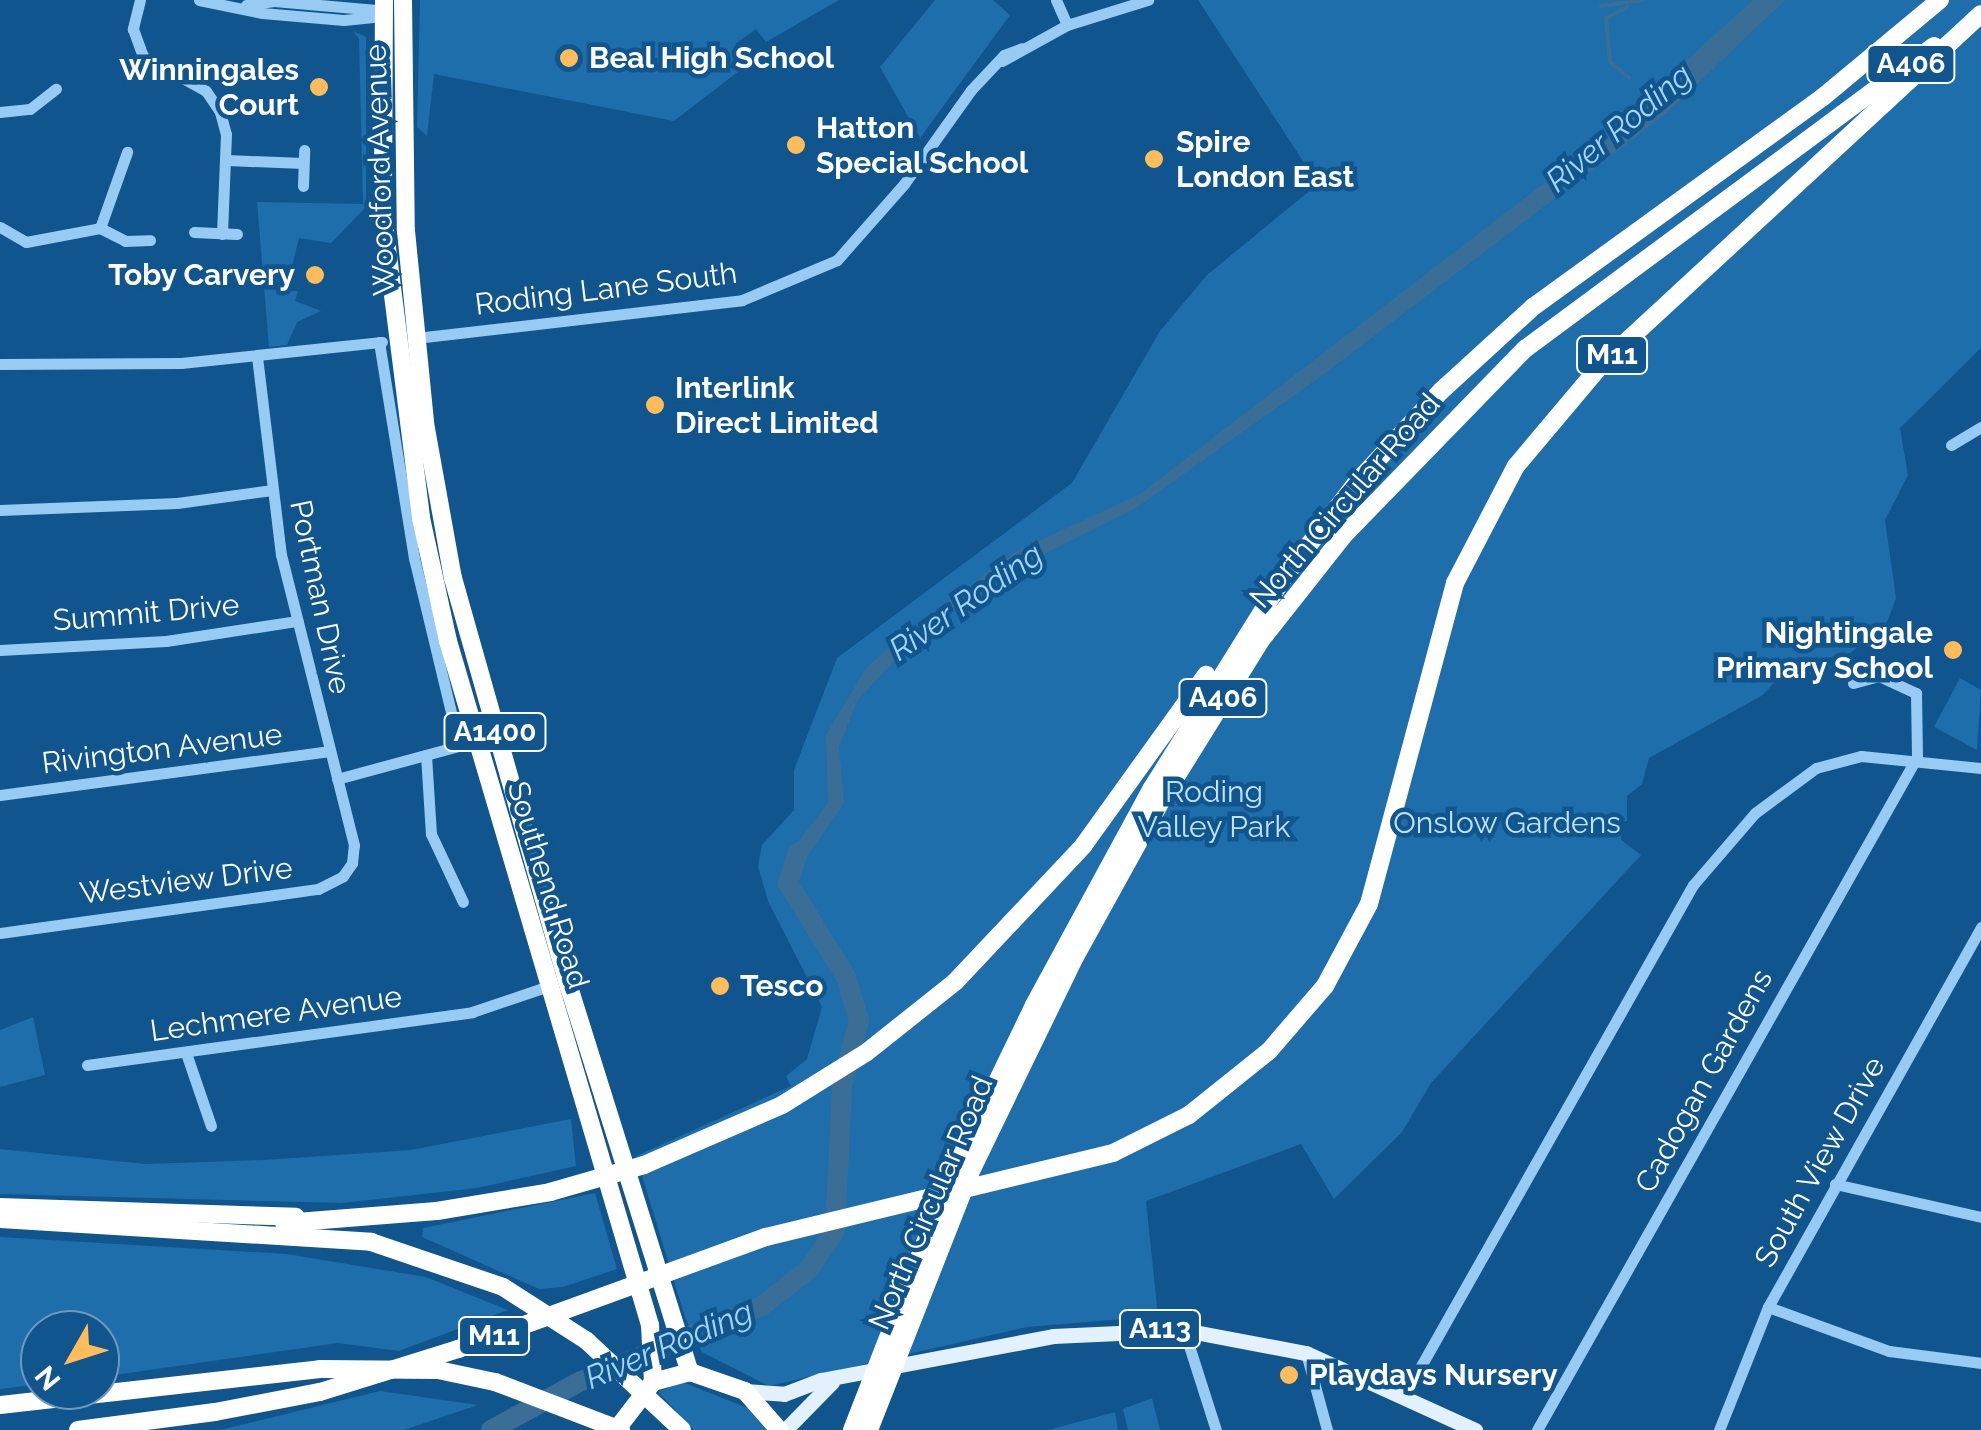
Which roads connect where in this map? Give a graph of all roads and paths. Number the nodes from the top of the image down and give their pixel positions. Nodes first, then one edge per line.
1 (140, 0) edge
2 (199, 0) edge
3 (403, 0) edge
4 (1056, 0) edge
5 (1148, 0) edge
6 (1940, 0) edge
7 (387, 5) edge
8 (344, 9) edge
9 (1981, 11) edge
10 (1067, 24) junction
11 (402, 26) junction
12 (56, 88) dead end
13 (0, 112) edge
14 (127, 152) dead end
15 (226, 160) junction
16 (302, 186) dead end
17 (0, 226) edge
18 (100, 228) junction
19 (194, 232) dead end
20 (222, 234) junction
21 (237, 234) dead end
22 (150, 240) dead end
23 (397, 340) junction
24 (257, 356) junction
25 (0, 364) edge
26 (1981, 427) edge
27 (1951, 445) dead end
28 (272, 490) junction
29 (0, 510) edge
30 (297, 622) junction
31 (1248, 631) junction
32 (0, 650) edge
33 (1853, 684) dead end
34 (468, 744) junction
35 (330, 751) junction
36 (426, 755) junction
37 (1917, 757) junction
38 (1981, 768) edge
39 (337, 780) junction
40 (0, 795) edge
41 (354, 846) joint
42 (463, 902) dead end
43 (1981, 927) edge
44 (0, 934) edge
45 (1977, 943) edge
46 (549, 986) junction
47 (186, 1052) junction
48 (87, 1064) dead end
49 (211, 1126) dead end
50 (1835, 1184) junction
51 (0, 1207) edge
52 (1981, 1217) edge
53 (382, 1218) junction
54 (0, 1219) edge
55 (58, 1222) junction
56 (1768, 1306) junction
57 (1184, 1330) junction
58 (1306, 1353) junction
59 (1981, 1363) edge
60 (686, 1365) junction
61 (654, 1372) junction
62 (832, 1382) junction
63 (745, 1391) junction
64 (1404, 1396) junction
65 (0, 1405) edge
66 (615, 1429) edge
67 (78, 1430) edge
68 (682, 1430) edge
69 (782, 1430) edge
70 (852, 1430) edge
71 (869, 1430) edge
72 (1216, 1430) edge
73 (1327, 1430) edge
74 (1475, 1430) edge
75 (1536, 1430) edge
76 (1719, 1430) edge

1 - 15 street
2 - 8 street
3 - 11 highway, Woodford Avenue / A1400
4 - 10 street
5 - 10 street, Roding Lane South
6 - 31 highway, North Circular Road / A406
7 - 8 street
7 - 11 highway
7 - 23 highway, Woodford Avenue / A1400
9 - 67 highway, M11, bridge
9 - 71 highway, North Circular Road / A406, bridge
10 - 23 street, Roding Lane South
11 - 23 highway, Woodford Avenue / A1400
12 - 13 street
14 - 18 street
15 - 16 street
15 - 20 street
17 - 18 street
18 - 22 street
19 - 20 street
20 - 21 street
23 - 24 street, Roding Lane South
23 - 34 highway, Southend Road / A1400
23 - 60 highway, Southend Road / A1400
24 - 25 street, Roding Lane South
24 - 28 street, Portman Drive
26 - 27 street
28 - 29 street
28 - 30 street, Portman Drive
30 - 32 street, Summit Drive
30 - 35 street, Portman Drive
31 - 53 highway, M11, bridge
31 - 70 highway, North Circular Road / A406, bridge
33 - 37 street
34 - 36 street
34 - 46 highway, Southend Road / A1400
35 - 39 street, Portman Drive
35 - 40 street, Rivington Avenue
36 - 39 street
36 - 42 street
37 - 38 street
37 - 64 street
37 - 75 street, Cadogan Gardens
39 - 41 street, Portman Drive
41 - 44 street, Westview Drive
43 - 45 street, South View Drive
45 - 50 street, South View Drive
46 - 47 street, Lechmere Avenue
46 - 61 highway, Southend Road / A1400
47 - 48 street, Lechmere Avenue
47 - 49 street
50 - 52 street
50 - 56 street, South View Drive
51 - 53 highway, M11
53 - 55 highway, M11
54 - 55 highway, M11
55 - 68 highway, M11, bridge
56 - 59 street
56 - 76 street, South View Drive
57 - 58 main road, A113
57 - 62 main road, A113
57 - 72 street
58 - 64 main road, A113
58 - 73 street
60 - 61 highway
60 - 63 highway, A113
61 - 66 highway
62 - 63 main road, A113
62 - 69 main road, A113
63 - 69 highway, A113
64 - 74 main road, A113
65 - 66 highway, M11, bridge

